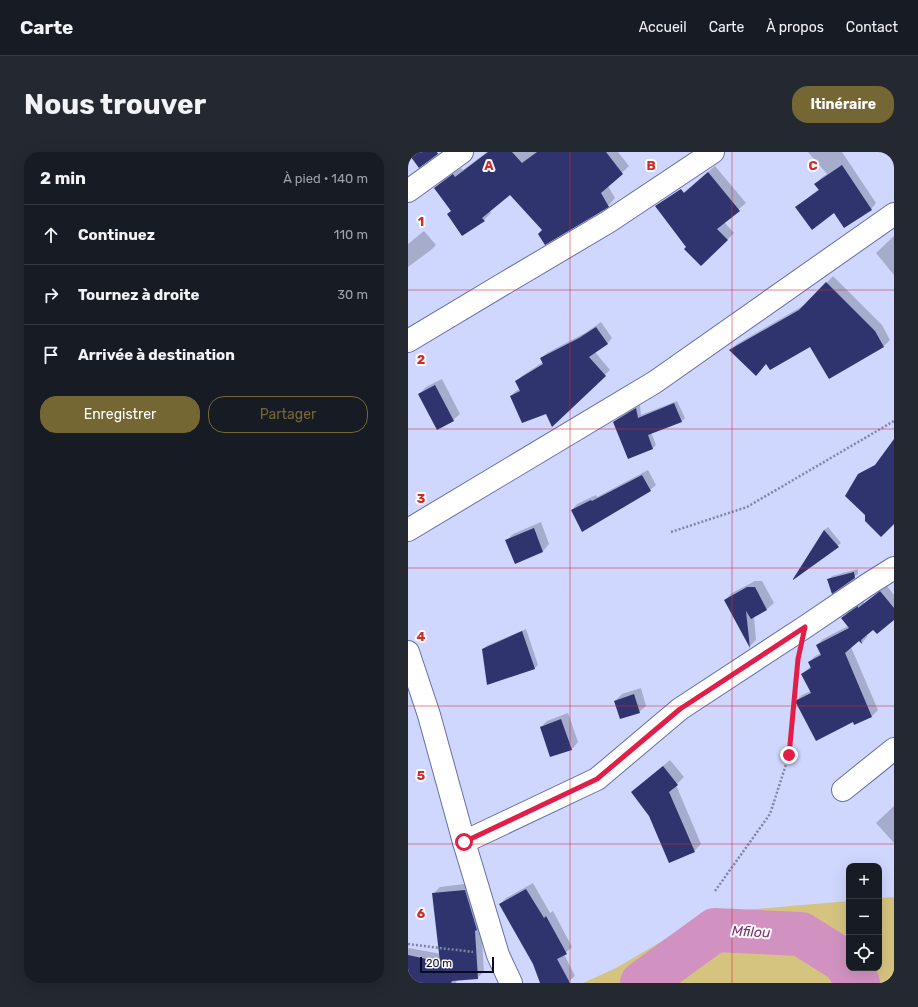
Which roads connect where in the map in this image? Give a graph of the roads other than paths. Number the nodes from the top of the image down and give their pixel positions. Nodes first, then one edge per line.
1 (462, 152) edge
2 (713, 152) edge
3 (408, 191) edge
4 (894, 214) edge
5 (408, 341) edge
6 (408, 530) edge
7 (894, 568) edge
8 (408, 652) edge
9 (894, 749) edge
10 (843, 790) dead end
11 (464, 842) junction
12 (511, 983) edge

1 - 3 street
2 - 5 street
4 - 6 street
7 - 11 street
8 - 11 street
9 - 10 street
11 - 12 street

